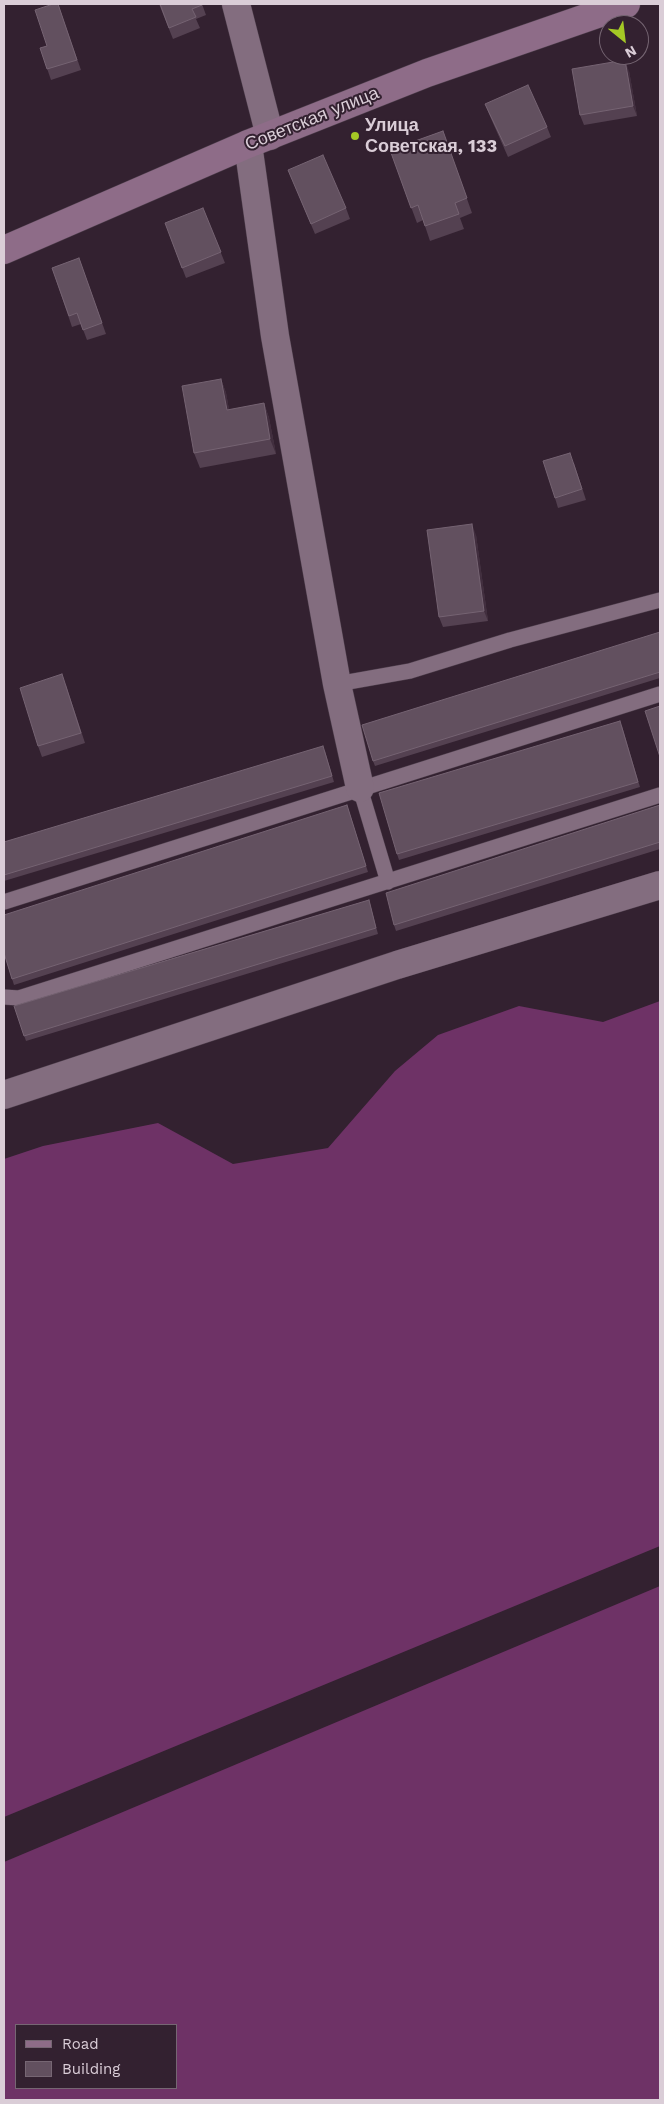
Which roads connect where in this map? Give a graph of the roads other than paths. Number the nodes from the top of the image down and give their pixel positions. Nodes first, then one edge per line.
1 (236, 4) edge
2 (626, 4) edge
3 (259, 140) junction
4 (4, 250) edge
5 (660, 600) edge
6 (337, 684) junction
7 (660, 694) edge
8 (360, 788) junction
9 (660, 795) edge
10 (388, 882) junction
11 (660, 885) edge
12 (4, 902) edge
13 (4, 997) edge
14 (4, 1095) edge

1 - 3 street
2 - 3 street, Советская улица
3 - 4 street, Советская улица
3 - 6 street
5 - 6 lane
6 - 8 street
7 - 8 lane
8 - 10 lane
8 - 12 lane
9 - 10 lane
10 - 13 lane
11 - 14 street

